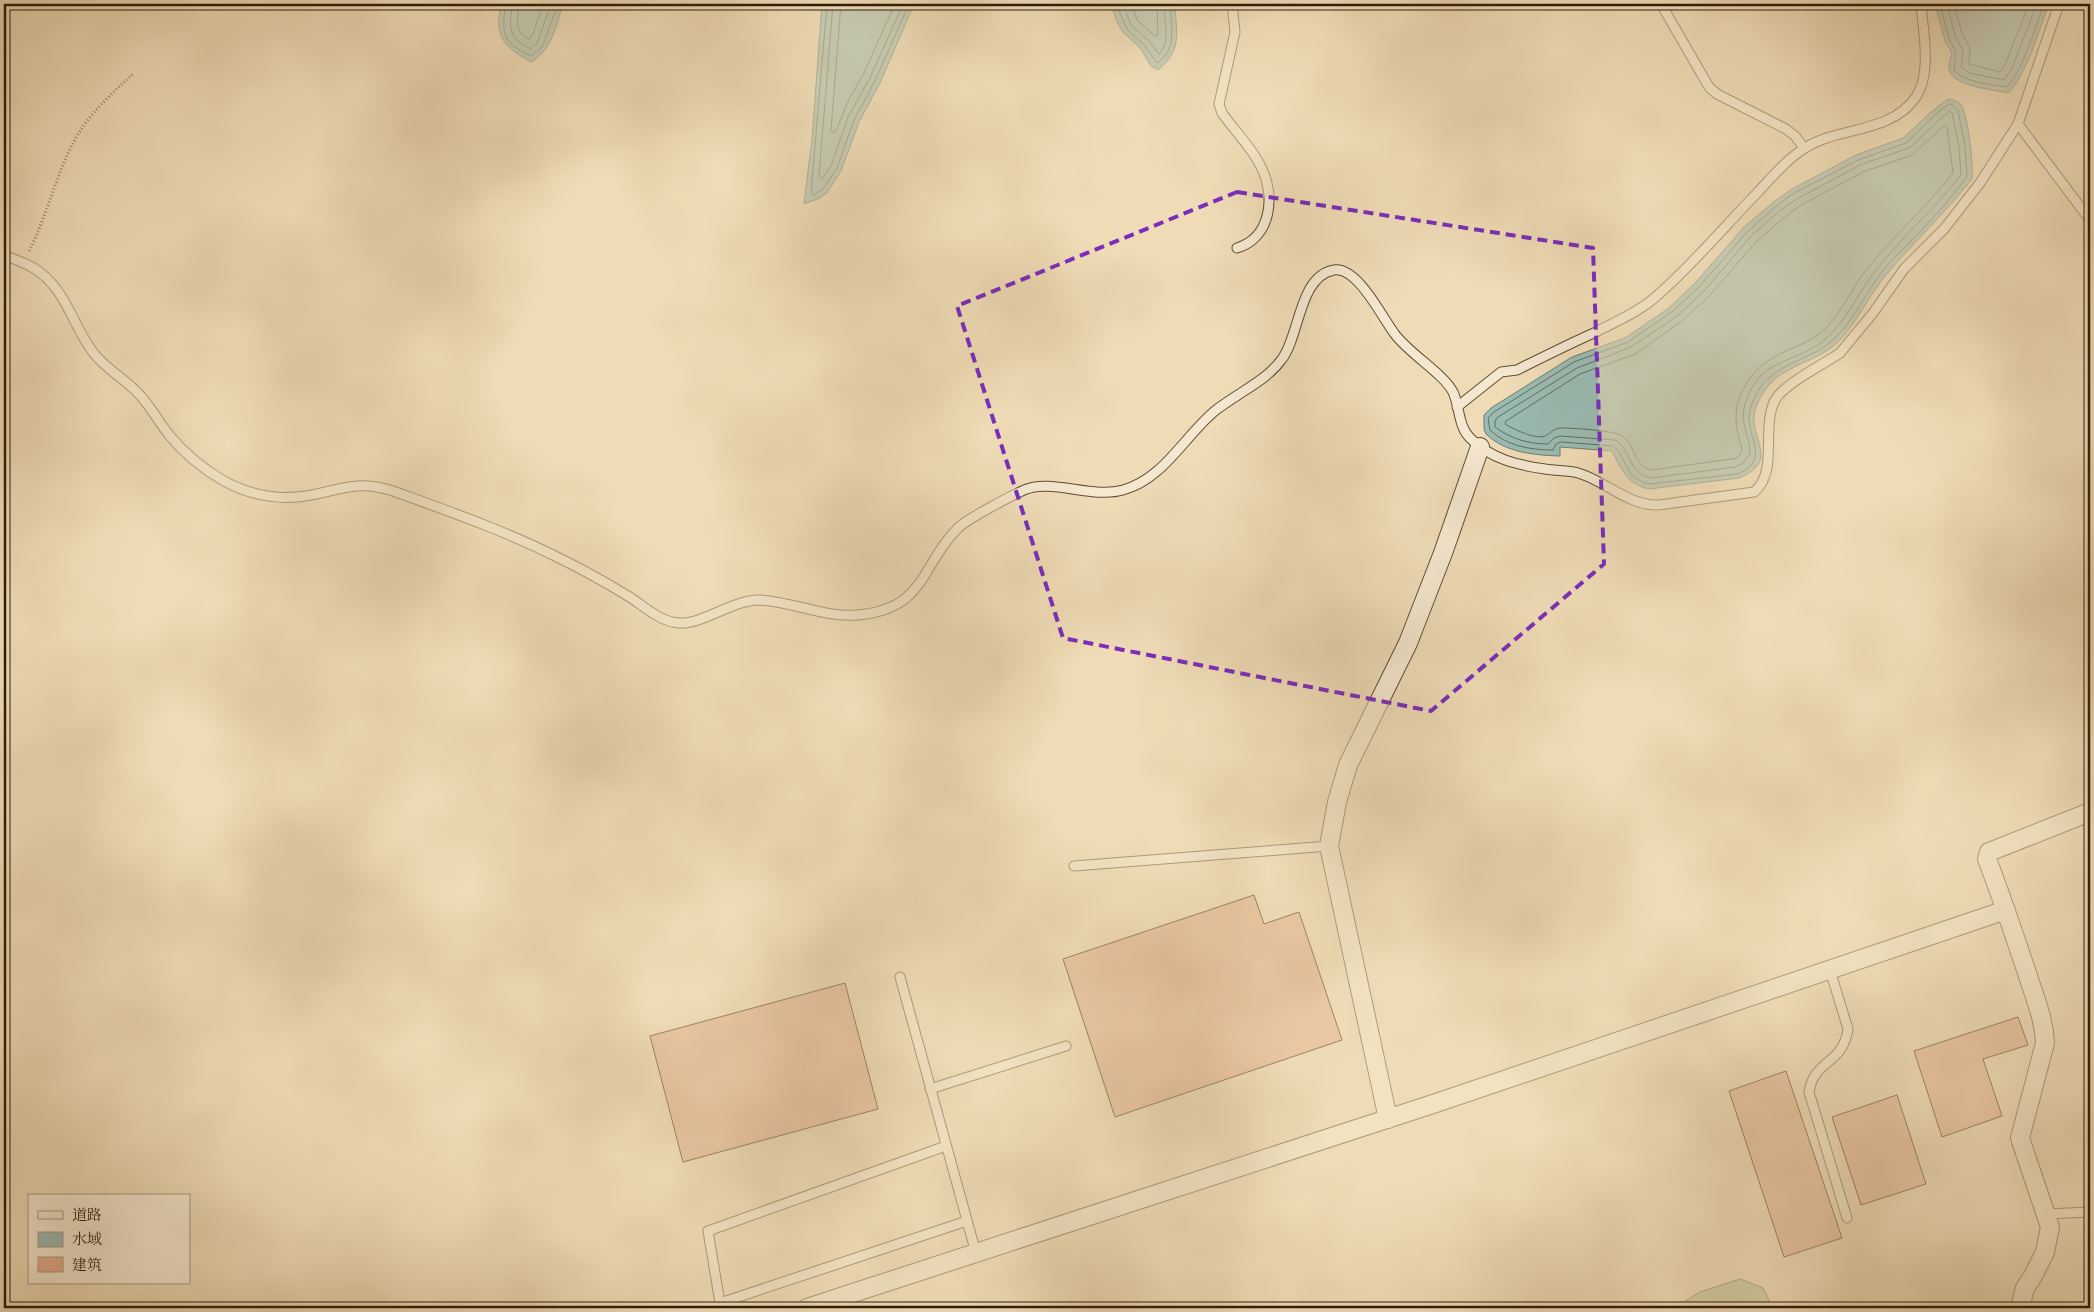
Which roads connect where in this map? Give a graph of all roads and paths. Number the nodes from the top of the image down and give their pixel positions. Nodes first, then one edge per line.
1 (1232, 4) edge
2 (1661, 4) edge
3 (1922, 4) edge
4 (2059, 4) edge
5 (133, 74) dead end
6 (2018, 124) junction
7 (1804, 148) junction
8 (2090, 220) edge
9 (1237, 248) dead end
10 (4, 255) edge
11 (24, 263) junction
12 (1457, 407) junction
13 (1480, 447) junction
14 (2090, 812) edge
15 (1329, 846) junction
16 (1074, 866) dead end
17 (2006, 910) junction
18 (1830, 970) junction
19 (900, 977) dead end
20 (1066, 1046) dead end
21 (930, 1089) junction
22 (1388, 1119) junction
23 (946, 1146) junction
24 (2090, 1212) edge
25 (2046, 1214) junction
26 (1846, 1218) dead end
27 (967, 1221) junction
28 (976, 1253) junction
29 (808, 1308) edge
30 (2020, 1308) edge

1 - 9 lane
2 - 7 lane
3 - 7 lane
4 - 6 lane
5 - 11 path
6 - 8 lane
6 - 13 lane
7 - 12 lane
10 - 11 lane
11 - 12 lane
12 - 13 lane
13 - 15 street
14 - 17 street
15 - 16 lane
15 - 22 street
17 - 18 street
17 - 25 street
18 - 22 street
18 - 26 lane
19 - 21 lane
20 - 21 lane
21 - 23 lane
22 - 28 street
23 - 27 lane
23 - 27 lane
24 - 25 lane
25 - 30 street
27 - 28 lane
28 - 29 street

